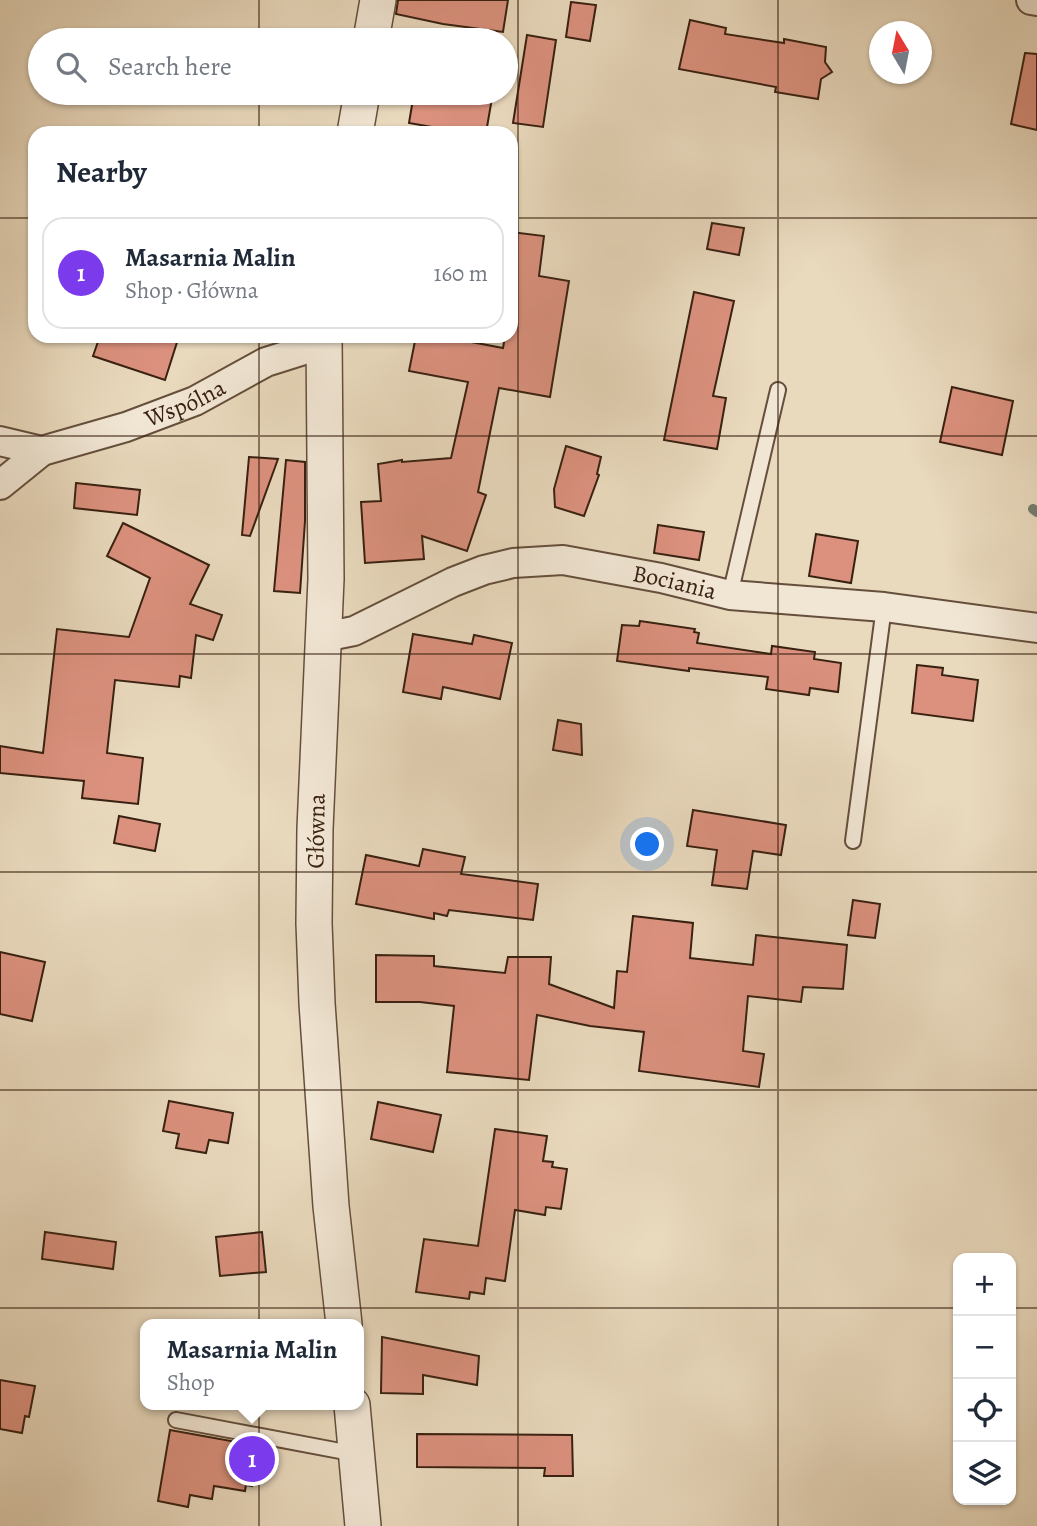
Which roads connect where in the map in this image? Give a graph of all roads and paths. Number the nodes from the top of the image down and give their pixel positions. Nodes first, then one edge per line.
1 (377, 0) edge
2 (1031, 0) edge
3 (1037, 1) edge
4 (373, 28) edge
5 (360, 105) edge
6 (356, 126) edge
7 (315, 343) edge
8 (323, 343) edge
9 (778, 390) dead end
10 (0, 441) edge
11 (43, 451) junction
12 (0, 485) edge
13 (730, 595) junction
14 (884, 607) junction
15 (1037, 628) edge
16 (324, 637) junction
17 (853, 841) dead end
18 (343, 1319) edge
19 (353, 1410) edge
20 (176, 1420) dead end
21 (358, 1455) junction
22 (363, 1526) edge

1 - 4 street
2 - 3 street
5 - 6 street
7 - 11 street, Wspólna
8 - 16 street, Główna
9 - 13 lane
10 - 11 street, Wspólna
11 - 12 street, Wspólna
13 - 14 street, Bociania
13 - 16 street, Bociania
14 - 15 street, Bociania
14 - 17 lane
16 - 18 street, Główna
19 - 21 street
20 - 21 lane
21 - 22 street

